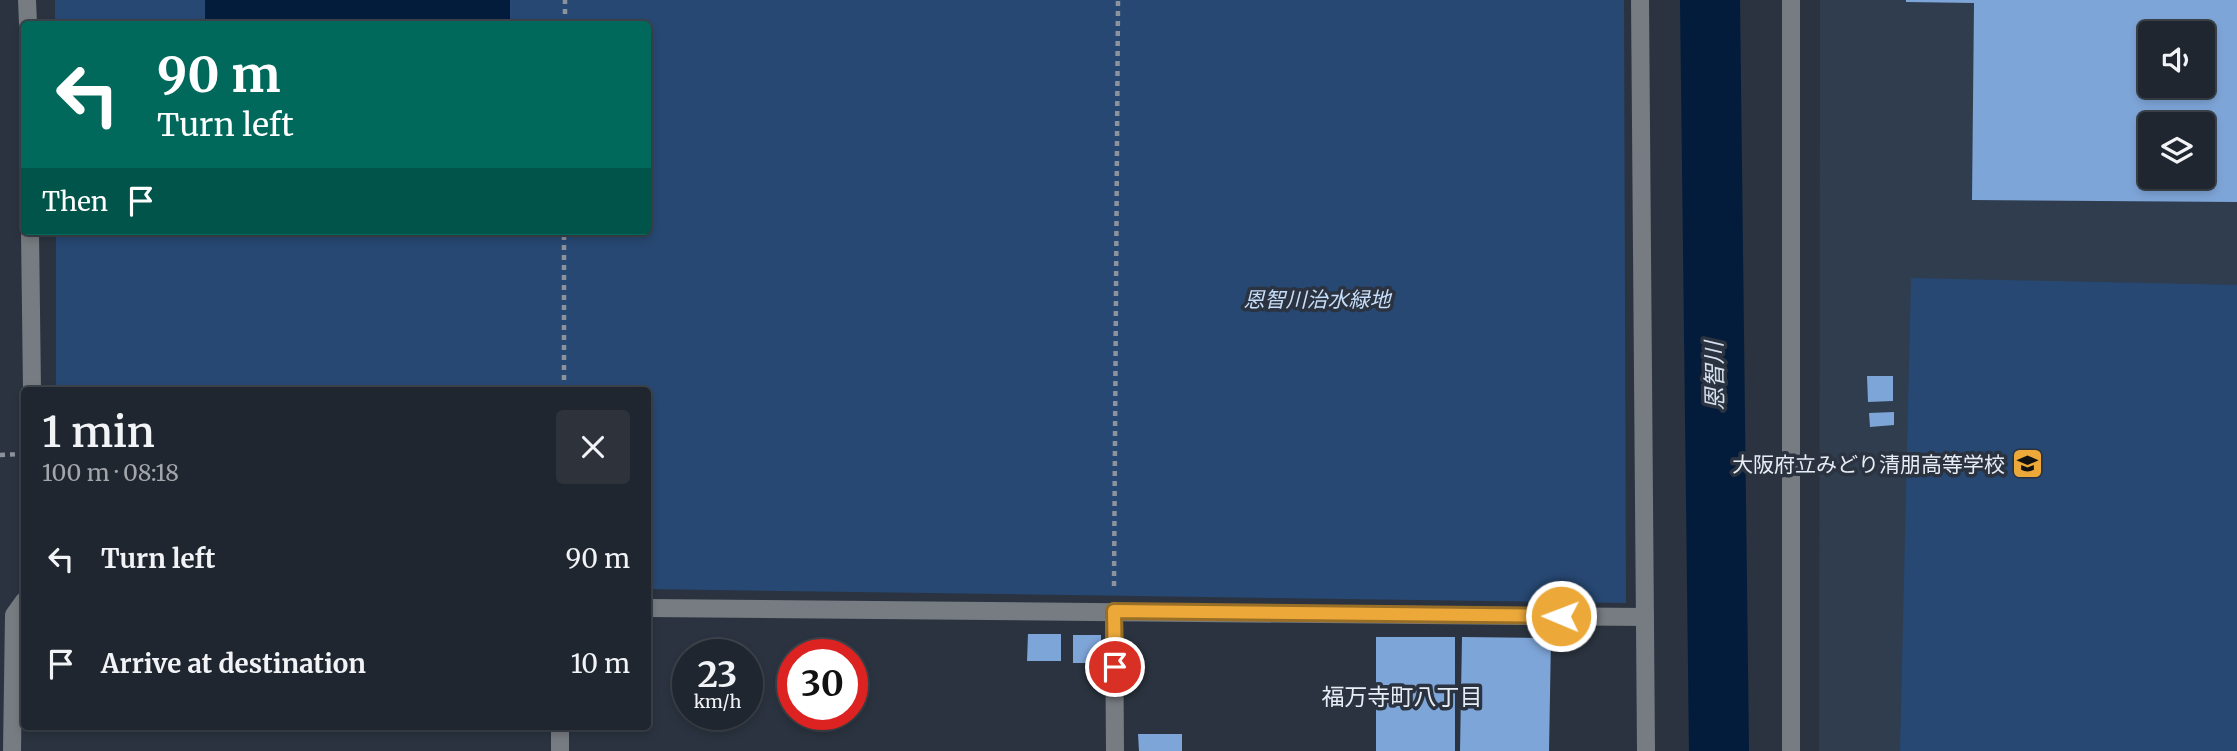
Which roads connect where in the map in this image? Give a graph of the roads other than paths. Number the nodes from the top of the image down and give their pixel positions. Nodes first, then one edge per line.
1 (27, 0) edge
2 (1640, 0) edge
3 (1791, 0) edge
4 (28, 21) edge
5 (30, 235) edge
6 (32, 387) edge
7 (21, 605) edge
8 (651, 608) edge
9 (1114, 611) junction
10 (1645, 617) junction
11 (560, 730) edge
12 (12, 751) edge
13 (560, 751) edge
14 (1115, 751) edge
15 (1646, 751) edge
16 (1790, 751) edge

1 - 4 street
2 - 10 street
3 - 16 street
5 - 6 street
7 - 12 street
8 - 9 street
9 - 10 street
9 - 14 street
10 - 15 street
11 - 13 street

